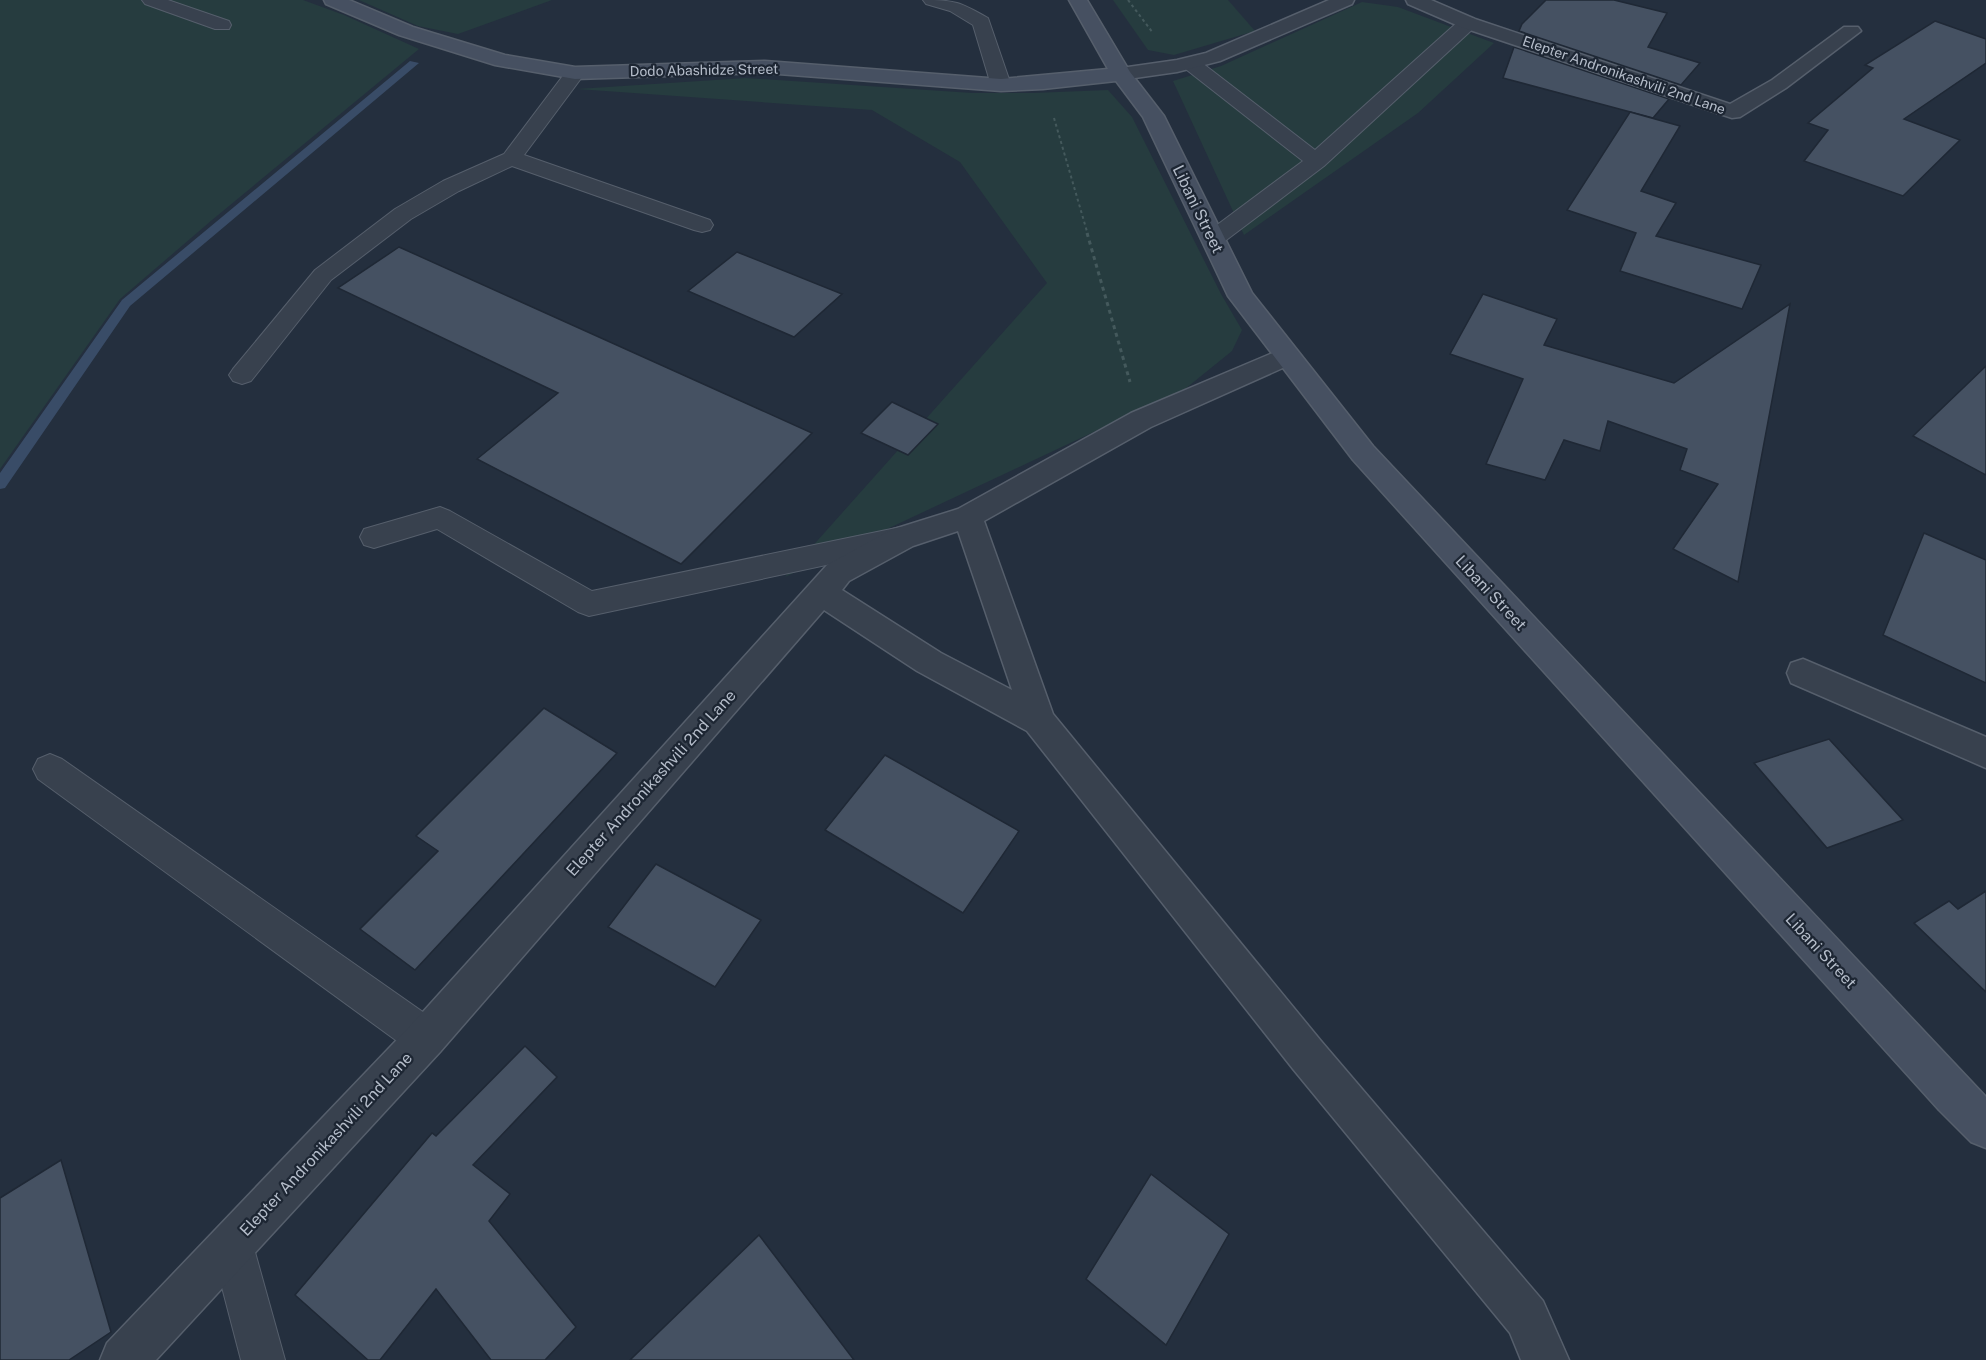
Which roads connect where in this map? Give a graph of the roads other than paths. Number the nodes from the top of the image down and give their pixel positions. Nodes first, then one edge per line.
1 (151, 0) edge
2 (333, 0) edge
3 (932, 0) edge
4 (1078, 0) edge
5 (1345, 0) edge
6 (1415, 0) edge
7 (1468, 23) junction
8 (222, 24) dead end
9 (1851, 31) dead end
10 (1190, 63) junction
11 (575, 73) junction
12 (1121, 74) junction
13 (1001, 85) junction
14 (511, 158) junction
15 (1316, 161) junction
16 (702, 225) dead end
17 (1213, 239) junction
18 (1287, 356) junction
19 (242, 375) dead end
20 (968, 517) junction
21 (374, 537) dead end
22 (902, 538) junction
23 (821, 592) junction
24 (1803, 673) dead end
25 (1039, 721) junction
26 (1986, 753) edge
27 (50, 769) dead end
28 (426, 1038) junction
29 (1986, 1127) edge
30 (232, 1245) junction
31 (1527, 1317) junction
32 (124, 1360) edge
33 (263, 1360) edge
34 (1545, 1360) edge
35 (1570, 1360) edge

1 - 8 lane
2 - 11 street, Dodo Abashidze Street
3 - 13 lane
4 - 12 street, Libani Street
5 - 10 street
6 - 7 street, Elepter Andronikashvili 2nd Lane
7 - 9 street, Elepter Andronikashvili 2nd Lane
7 - 15 lane
10 - 12 street
10 - 15 lane
11 - 13 street, Dodo Abashidze Street
11 - 14 lane
12 - 13 street, Dodo Abashidze Street
12 - 17 street, Libani Street
14 - 16 lane
14 - 19 lane
15 - 17 lane
17 - 18 street, Libani Street
18 - 20 street, Elepter Andronikashvili 2nd Lane
18 - 29 street, Libani Street
20 - 22 street, Elepter Andronikashvili 2nd Lane
20 - 25 street
21 - 22 lane
22 - 23 street, Elepter Andronikashvili 2nd Lane
23 - 25 street
23 - 28 street, Elepter Andronikashvili 2nd Lane
24 - 26 street
25 - 31 street
27 - 28 lane
28 - 30 street, Elepter Andronikashvili 2nd Lane
30 - 32 street, Elepter Andronikashvili 2nd Lane
30 - 33 lane
31 - 34 street
31 - 35 lane

